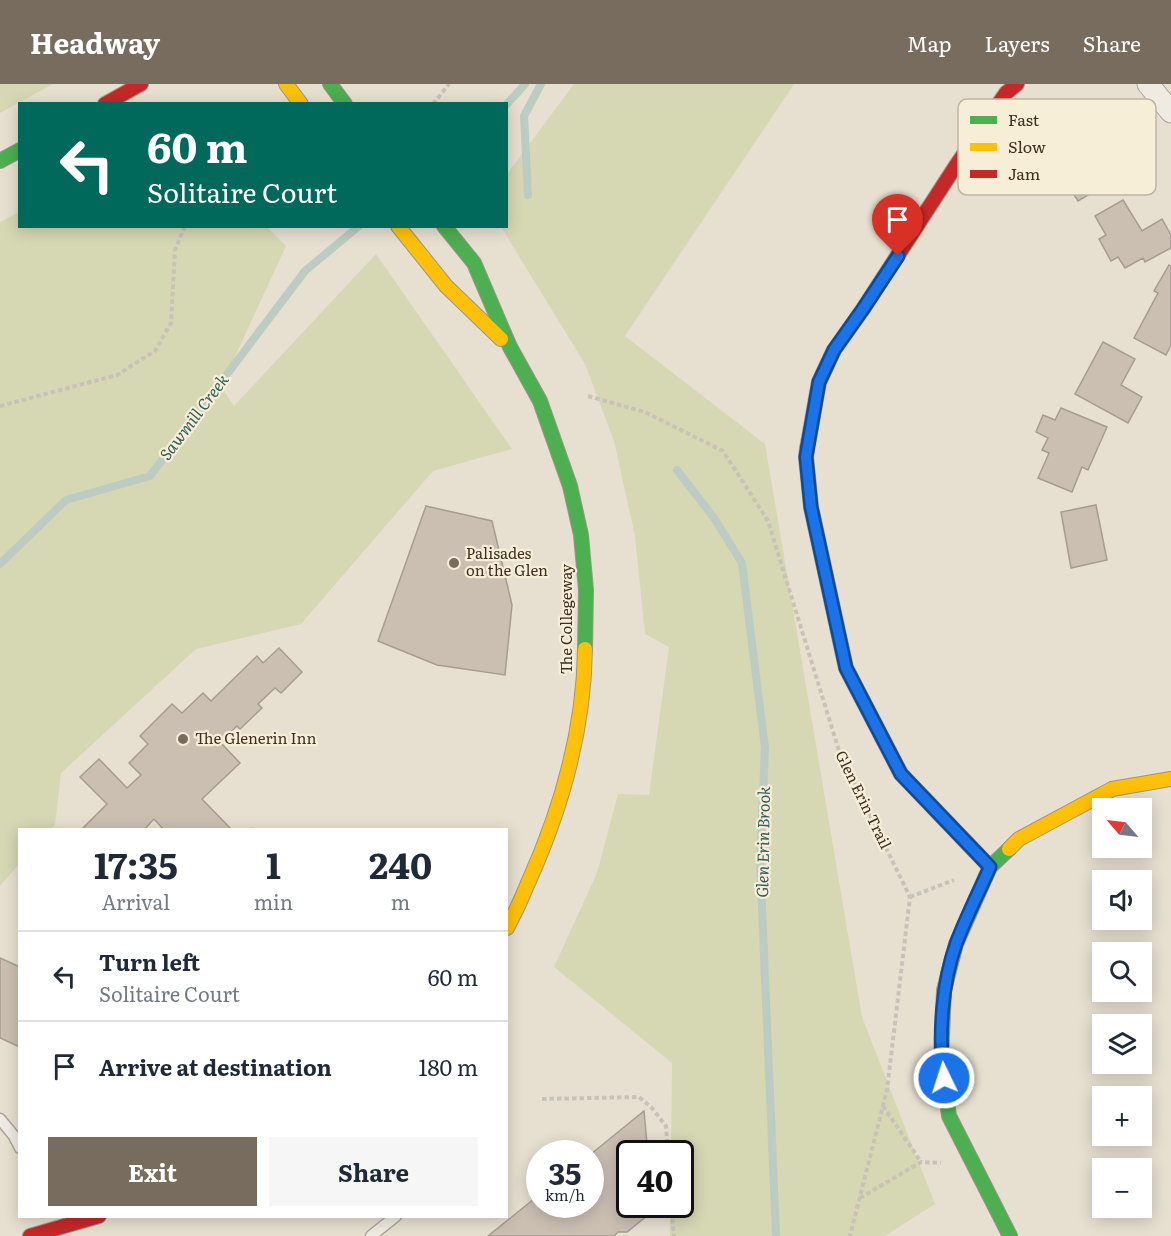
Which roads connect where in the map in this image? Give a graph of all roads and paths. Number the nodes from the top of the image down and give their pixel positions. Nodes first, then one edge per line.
1 (141, 84) edge
2 (286, 84) edge
3 (330, 84) edge
4 (449, 84) edge
5 (1017, 84) edge
6 (1148, 84) edge
7 (1002, 99) edge
8 (109, 102) edge
9 (300, 102) edge
10 (344, 102) edge
11 (435, 102) edge
12 (1171, 112) edge
13 (18, 151) edge
14 (0, 160) edge
15 (958, 163) edge
16 (184, 228) edge
17 (400, 228) edge
18 (446, 228) edge
19 (510, 347) junction
20 (588, 396) dead end
21 (2, 406) edge
22 (1171, 779) edge
23 (990, 867) junction
24 (910, 897) junction
25 (508, 926) edge
26 (542, 1099) dead end
27 (883, 1106) junction
28 (0, 1119) edge
29 (667, 1140) edge
30 (18, 1144) edge
31 (859, 1199) junction
32 (92, 1218) edge
33 (394, 1218) edge
34 (672, 1218) edge
35 (36, 1233) edge
36 (371, 1236) edge
37 (674, 1236) edge
38 (850, 1236) edge
39 (1010, 1236) edge

1 - 8 street
2 - 9 street
3 - 10 street
4 - 11 path
5 - 7 street
6 - 12 street
13 - 14 street
15 - 23 street
16 - 21 path
17 - 19 street, The Collegeway
18 - 19 street, The Collegeway
19 - 25 street, The Collegeway
20 - 24 path, Glen Erin Trail
22 - 23 street
23 - 24 path
23 - 39 street
24 - 27 path
26 - 29 path
27 - 31 path
27 - 31 path
28 - 30 lane
31 - 38 path
32 - 35 street
33 - 36 lane
34 - 37 path

